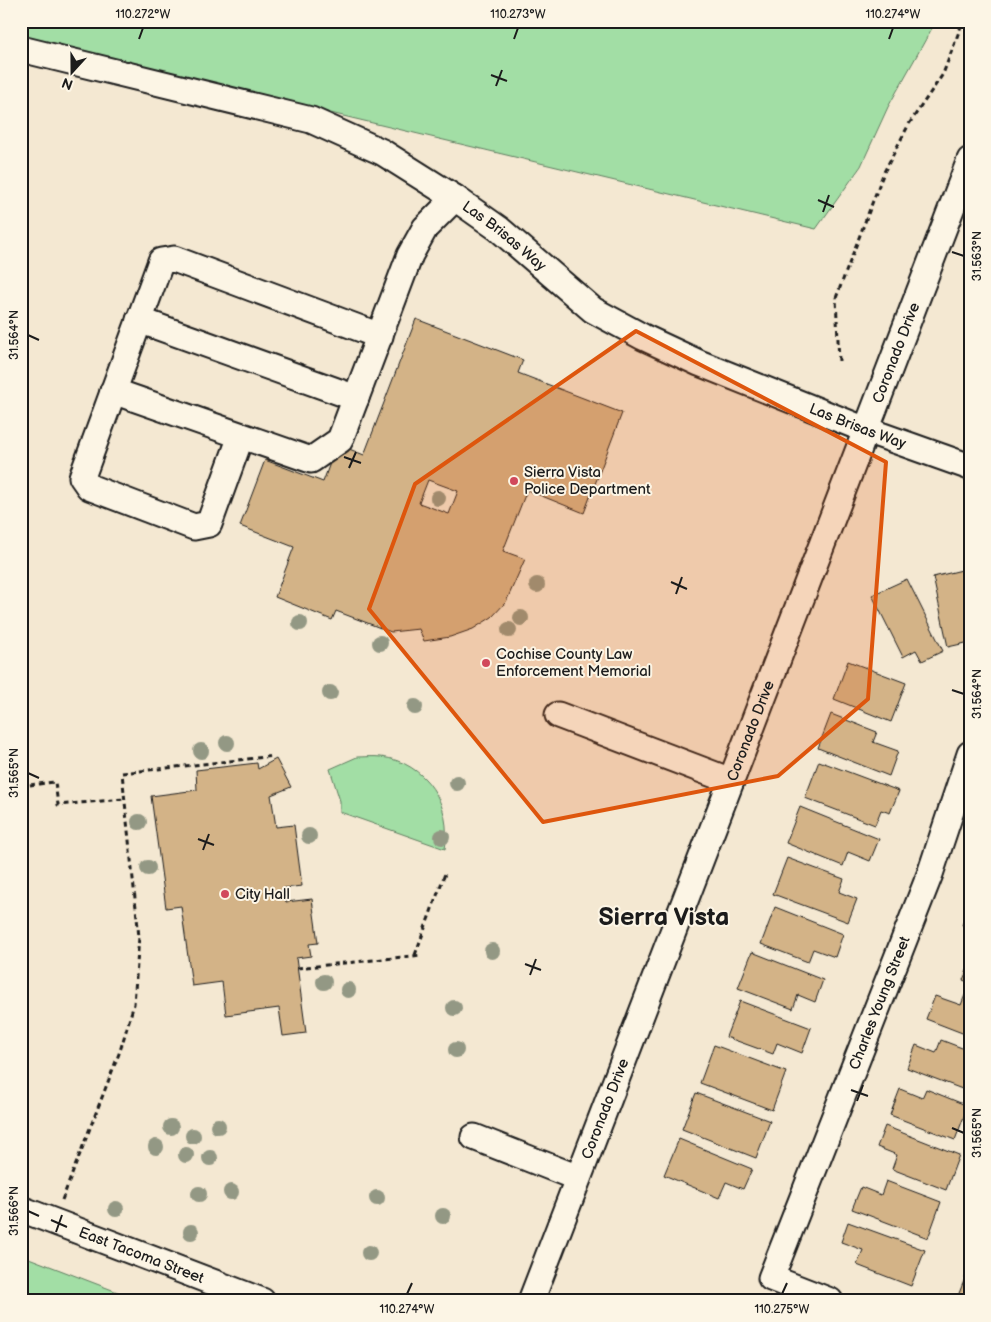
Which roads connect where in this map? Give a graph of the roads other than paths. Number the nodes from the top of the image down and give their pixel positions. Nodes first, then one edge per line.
1 (21, 49) edge
2 (970, 160) edge
3 (455, 198) junction
4 (139, 320) junction
5 (380, 336) junction
6 (113, 391) junction
7 (356, 398) junction
8 (866, 430) junction
9 (241, 436) junction
10 (970, 467) edge
11 (558, 715) dead end
12 (970, 754) edge
13 (731, 780) junction
14 (474, 1138) dead end
15 (578, 1178) junction
16 (21, 1209) edge
17 (262, 1301) edge
18 (531, 1301) edge
19 (830, 1301) edge

1 - 3 street, Las Brisas Way
2 - 8 street, Coronado Drive
3 - 5 street
3 - 8 street, Las Brisas Way
4 - 5 street
4 - 6 street
4 - 7 street
5 - 7 street
6 - 9 street
6 - 9 street
7 - 9 street
8 - 10 street, Las Brisas Way
8 - 13 street, Coronado Drive
11 - 13 street
12 - 19 street, Charles Young Street
13 - 15 street, Coronado Drive
14 - 15 street
15 - 18 street, Coronado Drive
16 - 17 street, East Tacoma Street

